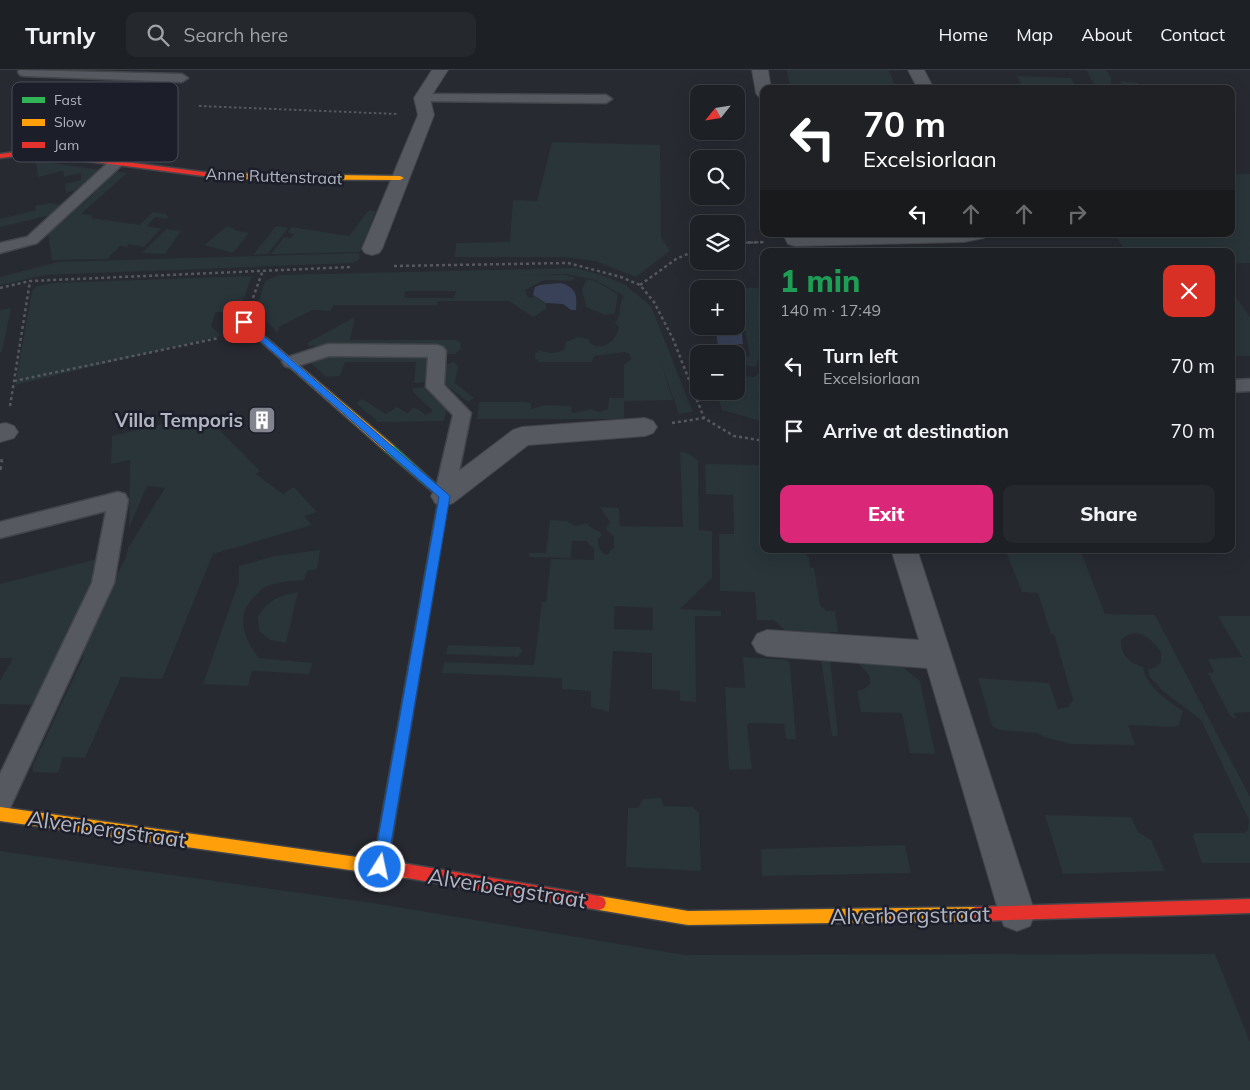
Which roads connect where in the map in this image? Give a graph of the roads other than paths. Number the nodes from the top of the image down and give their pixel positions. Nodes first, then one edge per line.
1 (440, 70) edge
2 (760, 70) edge
3 (916, 70) edge
4 (24, 72) dead end
5 (114, 73) edge
6 (182, 78) dead end
7 (763, 85) edge
8 (924, 85) edge
9 (606, 99) dead end
10 (424, 106) junction
11 (117, 162) joint
12 (400, 178) junction
13 (794, 237) edge
14 (952, 237) edge
15 (855, 245) edge
16 (0, 248) edge
17 (372, 249) dead end
18 (244, 322) dead end
19 (291, 362) junction
20 (1250, 385) edge
21 (1235, 386) edge
22 (645, 427) dead end
23 (444, 496) junction
24 (0, 530) edge
25 (905, 553) edge
26 (767, 643) dead end
27 (938, 655) junction
28 (0, 800) edge
29 (0, 814) edge
30 (380, 867) junction
31 (1250, 906) edge
32 (1017, 913) junction

1 - 10 street
2 - 7 street
3 - 8 street
4 - 5 lane
5 - 6 lane
9 - 10 lane
10 - 12 street
11 - 12 street, Anne Ruttenstraat
11 - 16 lane
12 - 17 street
13 - 15 street
14 - 15 street
18 - 19 street
19 - 23 street
19 - 23 lane
20 - 21 lane
22 - 23 street
23 - 30 street
24 - 28 lane
25 - 27 street, Alverbergstraat
26 - 27 street
27 - 32 street, Alverbergstraat
29 - 30 street, Alverbergstraat
30 - 32 street, Alverbergstraat
31 - 32 street, Alverbergstraat

